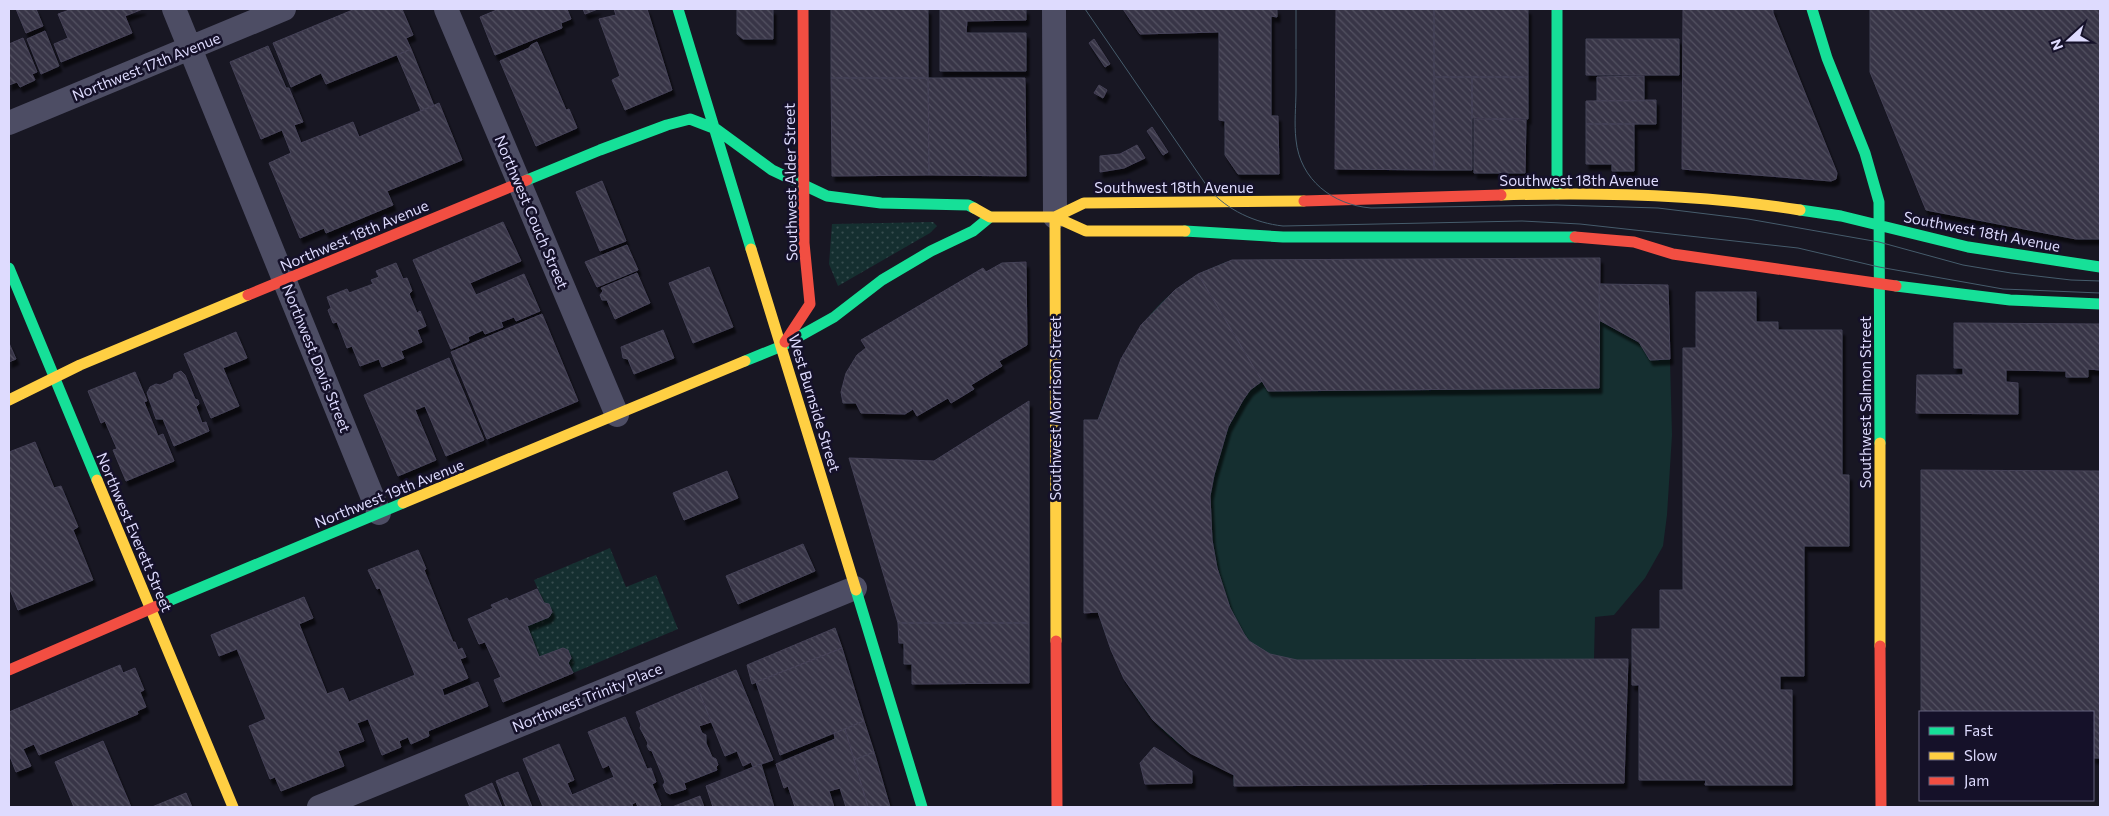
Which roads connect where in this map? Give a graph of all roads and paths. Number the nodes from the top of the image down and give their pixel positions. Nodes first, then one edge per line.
1 (174, 9) edge
2 (284, 9) edge
3 (446, 9) edge
4 (678, 9) edge
5 (803, 9) edge
6 (1054, 9) edge
7 (1557, 9) edge
8 (1812, 9) edge
9 (190, 48) junction
10 (9, 123) edge
11 (716, 129) junction
12 (519, 182) junction
13 (804, 184) junction
14 (1558, 194) junction
15 (990, 217) junction
16 (1055, 217) junction
17 (1879, 225) junction
18 (2100, 267) edge
19 (9, 268) edge
20 (285, 280) junction
21 (1879, 284) junction
22 (2100, 304) edge
23 (782, 346) junction
24 (55, 378) junction
25 (9, 400) edge
26 (617, 415) junction
27 (379, 513) junction
28 (855, 588) junction
29 (151, 608) junction
30 (9, 670) edge
31 (233, 807) edge
32 (319, 807) edge
33 (922, 807) edge
34 (1058, 807) edge
35 (1881, 807) edge

1 - 9 street, Northwest Davis Street
2 - 9 street, Northwest 17th Avenue
3 - 12 street, Northwest Couch Street
4 - 11 street, West Burnside Street
5 - 13 street, Southwest Alder Street
6 - 16 street, Southwest Morrison Street
7 - 14 street
8 - 17 street, Southwest Salmon Street
9 - 10 street, Northwest 17th Avenue
9 - 20 street, Northwest Davis Street
11 - 12 street, Northwest 18th Avenue
11 - 13 street, Southwest 18th Avenue
11 - 23 street, West Burnside Street
12 - 20 street, Northwest 18th Avenue
12 - 26 street, Northwest Couch Street
13 - 15 street, Southwest 18th Avenue
13 - 23 street, Southwest Alder Street
14 - 16 street, Southwest 18th Avenue
14 - 17 street, Southwest 18th Avenue
15 - 16 street, Southwest 18th Avenue
15 - 23 street, Northwest 19th Avenue
16 - 21 street, Southwest 18th Avenue
16 - 34 street, Southwest Morrison Street
17 - 18 street, Southwest 18th Avenue
17 - 21 street, Southwest Salmon Street
19 - 24 street, Northwest Everett Street
20 - 24 street, Northwest 18th Avenue
20 - 27 street, Northwest Davis Street
21 - 22 street, Southwest 18th Avenue
21 - 35 street, Southwest Salmon Street
23 - 26 street, Northwest 19th Avenue
23 - 28 street, West Burnside Street
24 - 25 street, Northwest 18th Avenue
24 - 29 street, Northwest Everett Street
26 - 27 street, Northwest 19th Avenue
27 - 29 street, Northwest 19th Avenue
28 - 32 street, Northwest Trinity Place
28 - 33 street, West Burnside Street
29 - 30 street, Northwest 19th Avenue
29 - 31 street, Northwest Everett Street

